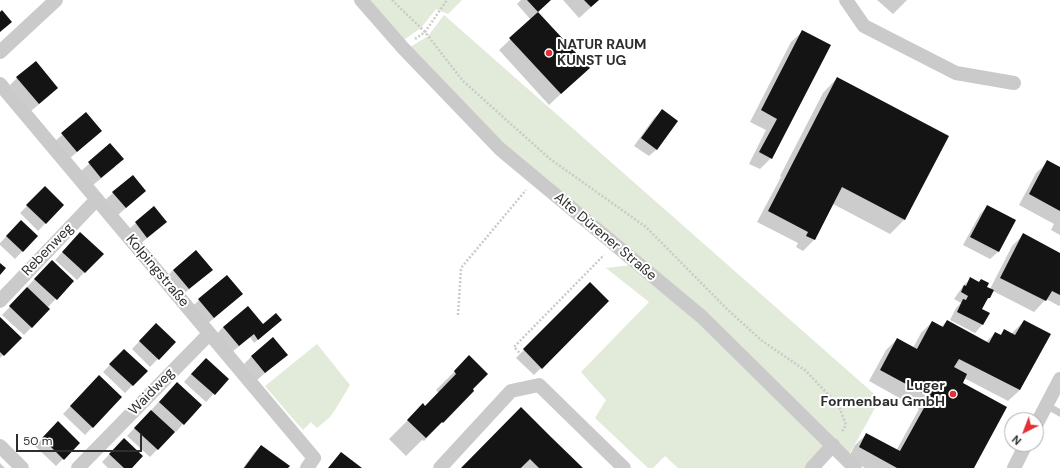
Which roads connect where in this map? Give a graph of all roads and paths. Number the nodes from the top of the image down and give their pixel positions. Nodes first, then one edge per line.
1 (56, 0) edge
2 (361, 0) edge
3 (392, 0) edge
4 (447, 0) edge
5 (846, 0) edge
6 (425, 32) junction
7 (403, 48) junction
8 (0, 52) edge
9 (1014, 83) dead end
10 (0, 84) edge
11 (536, 179) junction
12 (97, 199) junction
13 (614, 244) junction
14 (0, 301) edge
15 (458, 315) dead end
16 (209, 334) junction
17 (1060, 379) edge
18 (539, 384) junction
19 (1046, 405) junction
20 (1042, 412) edge
21 (1060, 413) edge
22 (0, 446) edge
23 (833, 446) junction
24 (1022, 452) edge
25 (310, 463) edge
26 (22, 468) edge
27 (78, 468) edge
28 (440, 468) edge
29 (624, 468) edge
30 (812, 468) edge
31 (855, 468) edge
32 (1014, 468) edge

1 - 8 street
2 - 7 street, Alte Dürener Straße
3 - 6 path
4 - 6 path
5 - 9 street
6 - 7 path
6 - 23 path
7 - 11 street, Alte Dürener Straße
10 - 12 street, Kolpingstraße
11 - 13 street, Alte Dürener Straße
11 - 15 path
12 - 14 street, Rebenweg
12 - 16 street, Kolpingstraße
13 - 18 path
13 - 23 street, Alte Dürener Straße
16 - 25 street, Kolpingstraße
16 - 27 street, Waidweg
17 - 19 street
18 - 28 street
18 - 29 street
19 - 20 street
19 - 21 lane
22 - 26 street
23 - 30 street
23 - 31 street, Alte Dürener Straße
24 - 32 street

